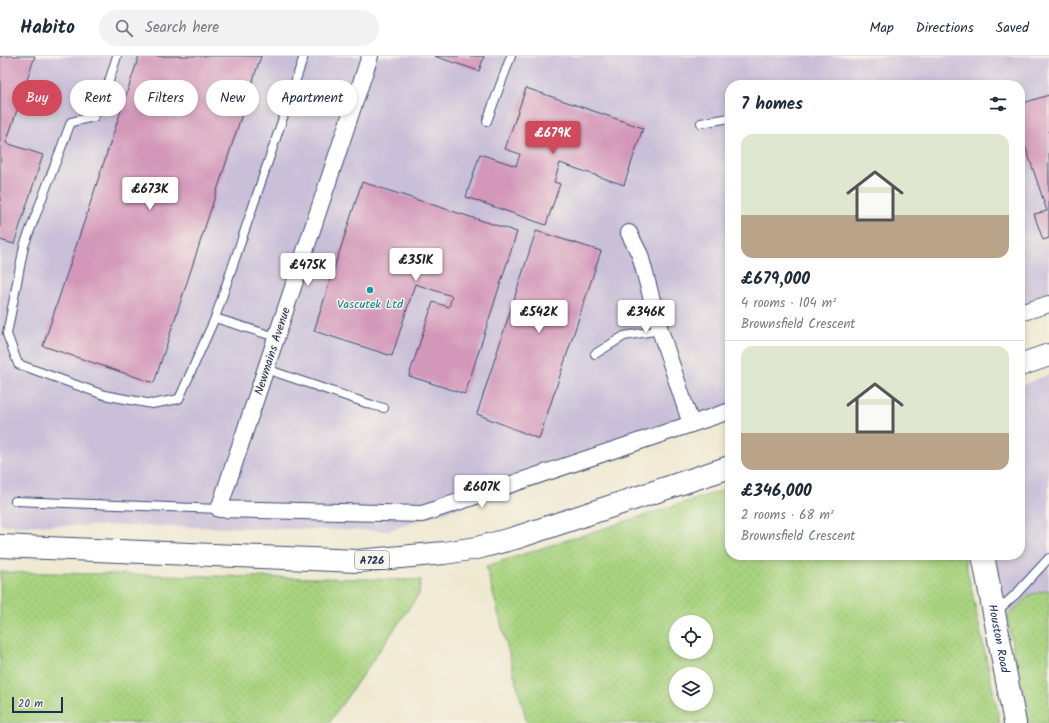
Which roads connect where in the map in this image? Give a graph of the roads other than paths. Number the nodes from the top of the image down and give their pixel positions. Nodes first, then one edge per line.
1 (117, 56) edge
2 (304, 56) edge
3 (370, 56) edge
4 (511, 56) edge
5 (725, 119) edge
6 (487, 121) dead end
7 (701, 123) dead end
8 (629, 233) dead end
9 (1049, 304) edge
10 (1025, 311) edge
11 (215, 318) junction
12 (660, 330) junction
13 (276, 337) junction
14 (595, 354) dead end
15 (1049, 354) edge
16 (1025, 363) edge
17 (266, 369) junction
18 (384, 408) dead end
19 (725, 412) edge
20 (691, 424) junction
21 (725, 469) edge
22 (15, 501) dead end
23 (219, 509) junction
24 (0, 546) edge
25 (1049, 558) edge
26 (984, 560) edge
27 (994, 614) junction
28 (1015, 723) edge

1 - 11 lane
2 - 11 lane
3 - 13 street, Newmains Avenue
4 - 6 lane
5 - 7 lane
8 - 12 street
9 - 10 street
11 - 13 lane
12 - 14 lane
12 - 20 street
13 - 17 street, Newmains Avenue
15 - 16 main road
17 - 18 lane
17 - 23 street, Newmains Avenue
19 - 20 street
20 - 23 street
21 - 24 main road, A726
22 - 23 lane
25 - 27 lane
26 - 27 main road, Houston Road
27 - 28 main road, Houston Road

